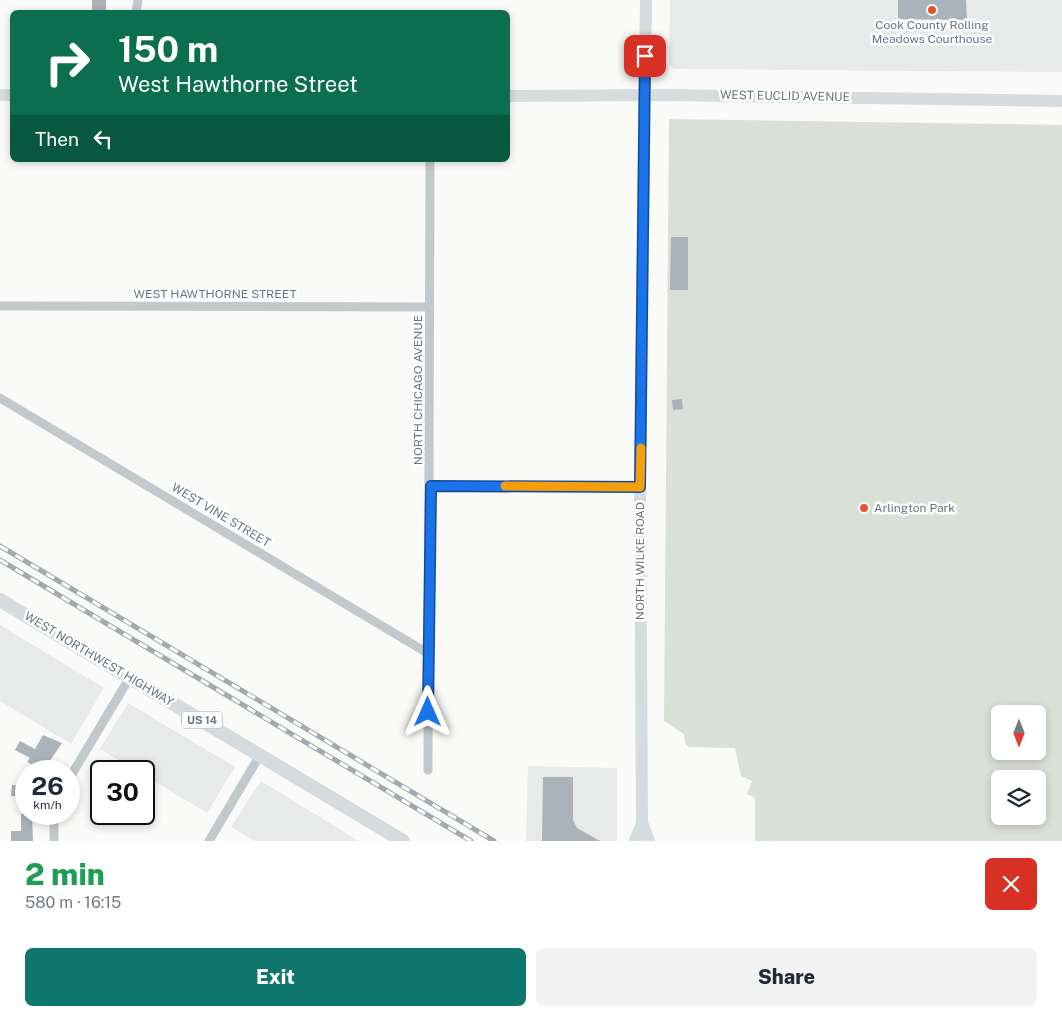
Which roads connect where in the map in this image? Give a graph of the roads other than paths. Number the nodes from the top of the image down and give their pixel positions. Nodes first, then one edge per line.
1 (646, 0) edge
2 (645, 95) junction
3 (510, 96) edge
4 (1062, 101) edge
5 (430, 162) edge
6 (0, 306) edge
7 (430, 307) junction
8 (0, 398) edge
9 (431, 486) junction
10 (640, 487) junction
11 (0, 600) edge
12 (429, 654) junction
13 (130, 677) junction
14 (260, 755) junction
15 (80, 761) edge
16 (428, 770) dead end
17 (642, 823) junction
18 (54, 825) edge
19 (387, 837) edge
20 (54, 841) edge
21 (209, 841) edge
22 (403, 841) edge
23 (635, 841) edge
24 (649, 841) edge

1 - 2 main road, NORTH WILKE ROAD
2 - 3 main road, WEST EUCLID AVENUE
2 - 4 main road, WEST EUCLID AVENUE
2 - 10 main road, NORTH WILKE ROAD
5 - 7 street, NORTH CHICAGO AVENUE
6 - 7 street, WEST HAWTHORNE STREET
7 - 9 street, NORTH CHICAGO AVENUE
8 - 12 street, WEST VINE STREET
9 - 10 street
9 - 12 street, NORTH CHICAGO AVENUE
10 - 17 main road, NORTH WILKE ROAD
11 - 13 main road, WEST NORTHWEST HIGHWAY / US 14
12 - 16 street, NORTH CHICAGO AVENUE
13 - 14 main road, WEST NORTHWEST HIGHWAY / US 14
13 - 15 street
14 - 19 main road, WEST NORTHWEST HIGHWAY / US 14
14 - 21 street
17 - 23 main road, NORTH WILKE ROAD
17 - 24 main road, NORTH WILKE ROAD
18 - 20 street
19 - 22 main road, WEST NORTHWEST HIGHWAY / US 14

